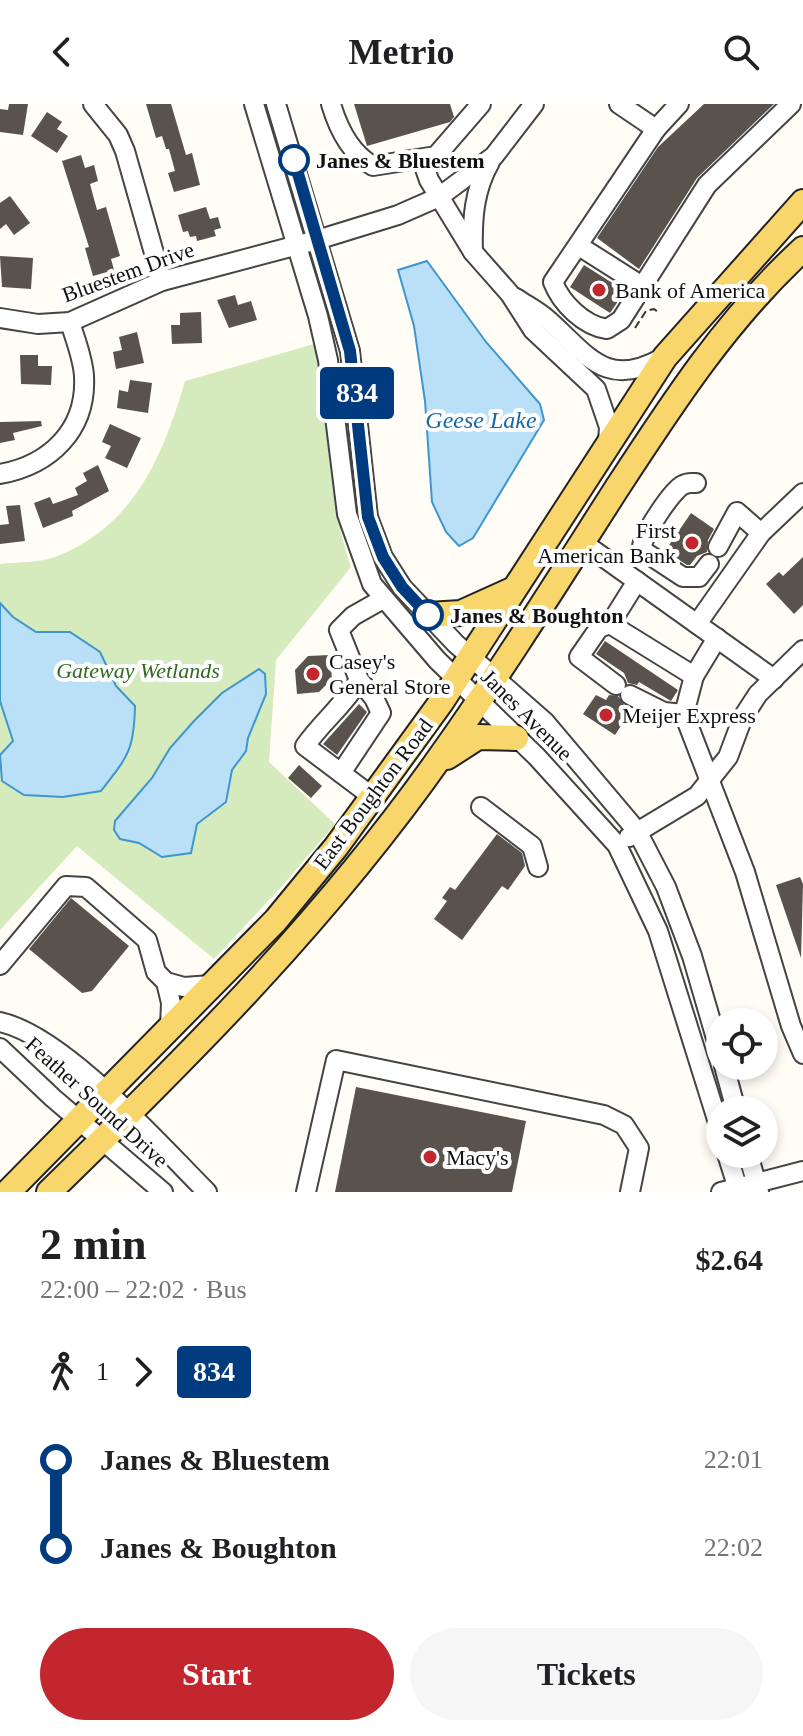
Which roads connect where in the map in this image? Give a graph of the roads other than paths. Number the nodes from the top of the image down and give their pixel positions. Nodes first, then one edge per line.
1 (93, 104) edge
2 (254, 104) edge
3 (276, 104) edge
4 (331, 104) edge
5 (481, 104) edge
6 (534, 104) edge
7 (619, 104) edge
8 (679, 104) edge
9 (791, 104) edge
10 (656, 129) junction
11 (494, 156) junction
12 (422, 160) junction
13 (439, 197) junction
14 (803, 202) edge
15 (317, 240) junction
16 (296, 245) junction
17 (579, 246) junction
18 (803, 249) edge
19 (473, 252) junction
20 (162, 281) junction
21 (642, 286) junction
22 (510, 294) junction
23 (0, 318) edge
24 (70, 322) junction
25 (665, 357) junction
26 (608, 442) junction
27 (0, 474) edge
28 (696, 483) dead end
29 (803, 493) edge
30 (761, 533) junction
31 (582, 542) junction
32 (718, 547) dead end
33 (709, 564) dead end
34 (637, 581) junction
35 (514, 589) junction
36 (383, 599) junction
37 (428, 615) junction
38 (610, 624) junction
39 (697, 624) junction
40 (717, 638) junction
41 (803, 650) edge
42 (470, 654) junction
43 (495, 676) junction
44 (694, 676) junction
45 (455, 677) junction
46 (774, 679) junction
47 (359, 680) junction
48 (479, 702) junction
49 (684, 714) junction
50 (516, 738) junction
51 (432, 769) junction
52 (341, 773) junction
53 (711, 779) junction
54 (374, 798) junction
55 (481, 807) dead end
56 (637, 831) junction
57 (617, 845) junction
58 (538, 867) dead end
59 (0, 965) edge
60 (166, 982) junction
61 (211, 985) junction
62 (707, 1008) edge
63 (0, 1022) edge
64 (170, 1027) junction
65 (0, 1048) edge
66 (802, 1049) edge
67 (107, 1093) junction
68 (710, 1096) edge
69 (128, 1113) junction
70 (79, 1120) junction
71 (103, 1140) junction
72 (729, 1168) edge
73 (803, 1171) edge
74 (758, 1187) edge
75 (732, 1190) edge
76 (8, 1192) edge
77 (49, 1192) edge
78 (163, 1192) edge
79 (207, 1192) edge
80 (306, 1192) edge
81 (630, 1192) edge

1 - 20 street
2 - 16 street, Janes Avenue
3 - 15 street, Janes Avenue
4 - 12 street
5 - 12 street
6 - 11 street
7 - 10 street
8 - 10 street
9 - 21 street
10 - 17 street
11 - 13 street, Bluestem Drive
11 - 19 street
12 - 13 street
13 - 15 street, Bluestem Drive
13 - 19 street
14 - 25 main road, East Boughton Road
15 - 16 street, Bluestem Drive
15 - 37 street, Janes Avenue
16 - 20 street, Bluestem Drive
16 - 36 street, Janes Avenue
17 - 21 street
17 - 21 street
18 - 31 main road, East Boughton Road
19 - 22 street
20 - 24 street, Bluestem Drive
22 - 25 street
22 - 26 street
23 - 24 street, Bluestem Drive
24 - 27 street
25 - 26 main road, East Boughton Road
26 - 35 main road, East Boughton Road
28 - 33 street
29 - 30 street
30 - 32 street
30 - 39 street
31 - 34 street
31 - 43 main road, East Boughton Road
34 - 38 street
34 - 39 street
35 - 37 main road
35 - 42 main road, East Boughton Road
36 - 45 street, Janes Avenue
36 - 47 street
37 - 42 street, Janes Avenue
38 - 44 street
38 - 49 street
39 - 40 street
40 - 44 street
40 - 46 street
41 - 46 street
42 - 43 street, Janes Avenue
42 - 45 main road, East Boughton Road
43 - 48 main road, East Boughton Road
43 - 56 street, Janes Avenue
44 - 49 street
45 - 48 street, Janes Avenue
45 - 54 main road, East Boughton Road
46 - 53 street
47 - 52 street
47 - 52 street
48 - 50 street, Janes Avenue
48 - 51 main road, East Boughton Road
49 - 53 street
50 - 51 main road
50 - 57 street, Janes Avenue
51 - 69 main road, East Boughton Road
52 - 54 street
53 - 56 street
53 - 66 street
54 - 61 main road, East Boughton Road
55 - 58 street
56 - 57 street
56 - 62 street, Janes Avenue
57 - 68 street, Janes Avenue
59 - 60 street
60 - 61 street
60 - 64 street
61 - 64 main road, East Boughton Road
63 - 67 street, Feather Sound Drive
64 - 67 main road, East Boughton Road
65 - 70 street, Feather Sound Drive
67 - 69 street, Feather Sound Drive
67 - 70 main road, East Boughton Road
69 - 71 main road, East Boughton Road
69 - 79 street, Feather Sound Drive
70 - 71 street, Feather Sound Drive
70 - 76 main road, East Boughton Road
71 - 77 main road, East Boughton Road
71 - 78 street, Feather Sound Drive
72 - 75 street
73 - 74 street
74 - 75 street
80 - 81 street

